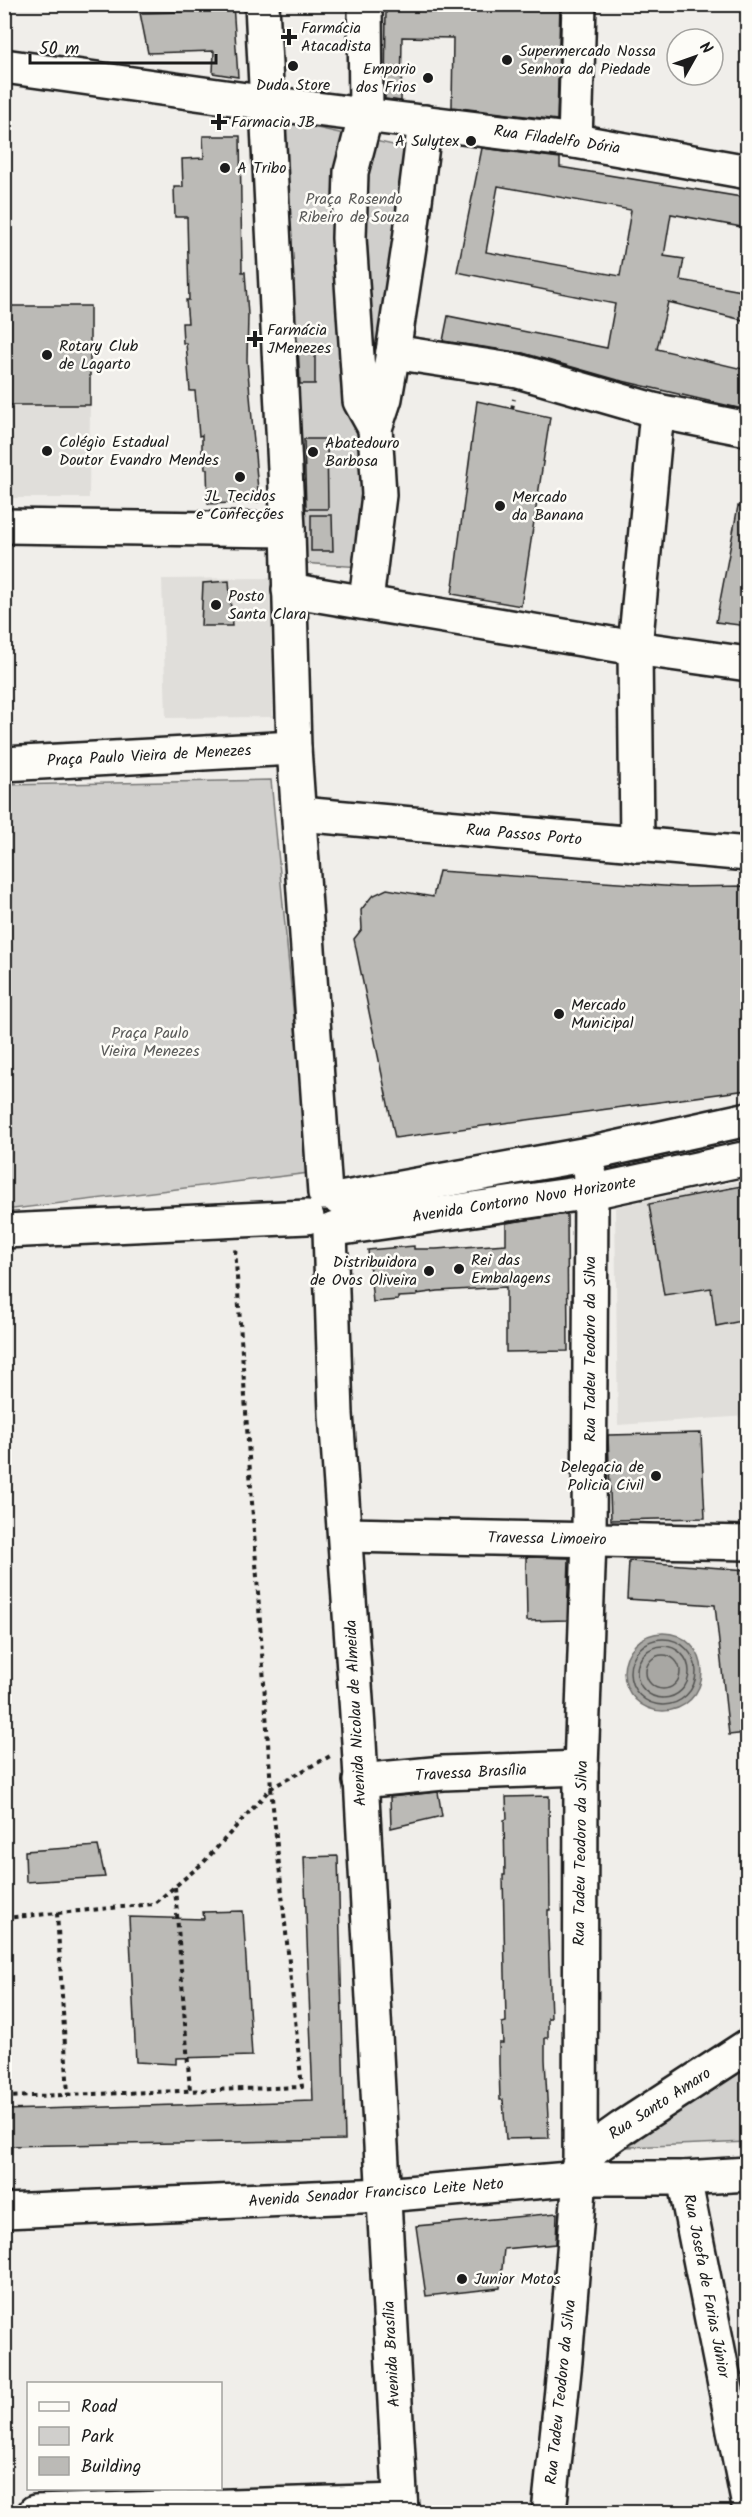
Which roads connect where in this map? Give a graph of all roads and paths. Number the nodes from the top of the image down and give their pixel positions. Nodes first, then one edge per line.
1 (262, 4) edge
2 (365, 4) edge
3 (579, 4) edge
4 (4, 66) edge
5 (267, 103) junction
6 (366, 114) junction
7 (425, 122) junction
8 (575, 141) junction
9 (747, 172) edge
10 (393, 352) junction
11 (657, 411) junction
12 (375, 428) junction
13 (747, 429) edge
14 (4, 526) edge
15 (288, 530) junction
16 (289, 590) junction
17 (366, 601) junction
18 (635, 648) junction
19 (747, 664) edge
20 (294, 747) junction
21 (4, 764) edge
22 (300, 814) junction
23 (637, 845) junction
24 (747, 854) edge
25 (747, 1119) edge
26 (588, 1154) junction
27 (747, 1158) edge
28 (591, 1192) junction
29 (327, 1214) junction
30 (4, 1231) edge
31 (235, 1240) dead end
32 (346, 1535) junction
33 (589, 1540) junction
34 (747, 1543) edge
35 (359, 1742) junction
36 (581, 1768) junction
37 (360, 1781) junction
38 (271, 1788) junction
39 (174, 1886) junction
40 (57, 1913) junction
41 (4, 1918) edge
42 (747, 2046) edge
43 (190, 2091) junction
44 (68, 2095) junction
45 (4, 2097) edge
46 (579, 2172) junction
47 (747, 2174) edge
48 (684, 2178) junction
49 (384, 2195) junction
50 (4, 2211) edge
51 (747, 2501) edge
52 (400, 2507) edge
53 (35, 2512) edge
54 (549, 2512) edge

1 - 5 street
2 - 6 street
3 - 8 street
4 - 5 street
5 - 6 street
5 - 15 street
6 - 7 street, Rua Filadelfo Dória
6 - 12 street
7 - 8 street, Rua Filadelfo Dória
7 - 10 street
8 - 9 street, Rua Filadelfo Dória
10 - 11 street
10 - 12 street
11 - 13 street
11 - 18 street
12 - 17 street
14 - 15 street
15 - 16 street
16 - 17 street
16 - 20 street
17 - 18 street
18 - 19 street
18 - 23 street
20 - 21 street, Praça Paulo Vieira de Menezes
20 - 22 street
22 - 23 street, Rua Passos Porto
22 - 29 street
23 - 24 street, Rua Passos Porto
25 - 26 street, Avenida Contorno Novo Horizonte
26 - 28 street, Rua Tadeu Teodoro da Silva
26 - 29 street, Avenida Contorno Novo Horizonte
27 - 28 street, Avenida Contorno Novo Horizonte
28 - 29 street, Avenida Contorno Novo Horizonte
28 - 33 street, Rua Tadeu Teodoro da Silva
29 - 30 street
29 - 32 street, Avenida Nicolau de Almeida
31 - 38 path
32 - 33 street, Travessa Limoeiro
32 - 35 street, Avenida Nicolau de Almeida
33 - 34 street, Travessa Limoeiro
33 - 36 street, Rua Tadeu Teodoro da Silva
35 - 37 street, Avenida Nicolau de Almeida
35 - 38 path
36 - 37 street, Travessa Brasília
36 - 46 street, Rua Tadeu Teodoro da Silva
37 - 49 street, Avenida Nicolau de Almeida
38 - 39 path
38 - 43 path
39 - 40 path
39 - 43 path
40 - 41 path
40 - 44 path
42 - 46 street, Rua Santo Amaro
43 - 44 path
44 - 45 path
46 - 48 street, Avenida Senador Francisco Leite Neto
46 - 49 street, Avenida Senador Francisco Leite Neto
46 - 54 street, Rua Tadeu Teodoro da Silva
47 - 48 street, Avenida Senador Francisco Leite Neto
48 - 51 street, Rua Josefa de Farias Júnior
49 - 50 street, Avenida Senador Francisco Leite Neto
49 - 52 street, Avenida Brasília
52 - 53 street

